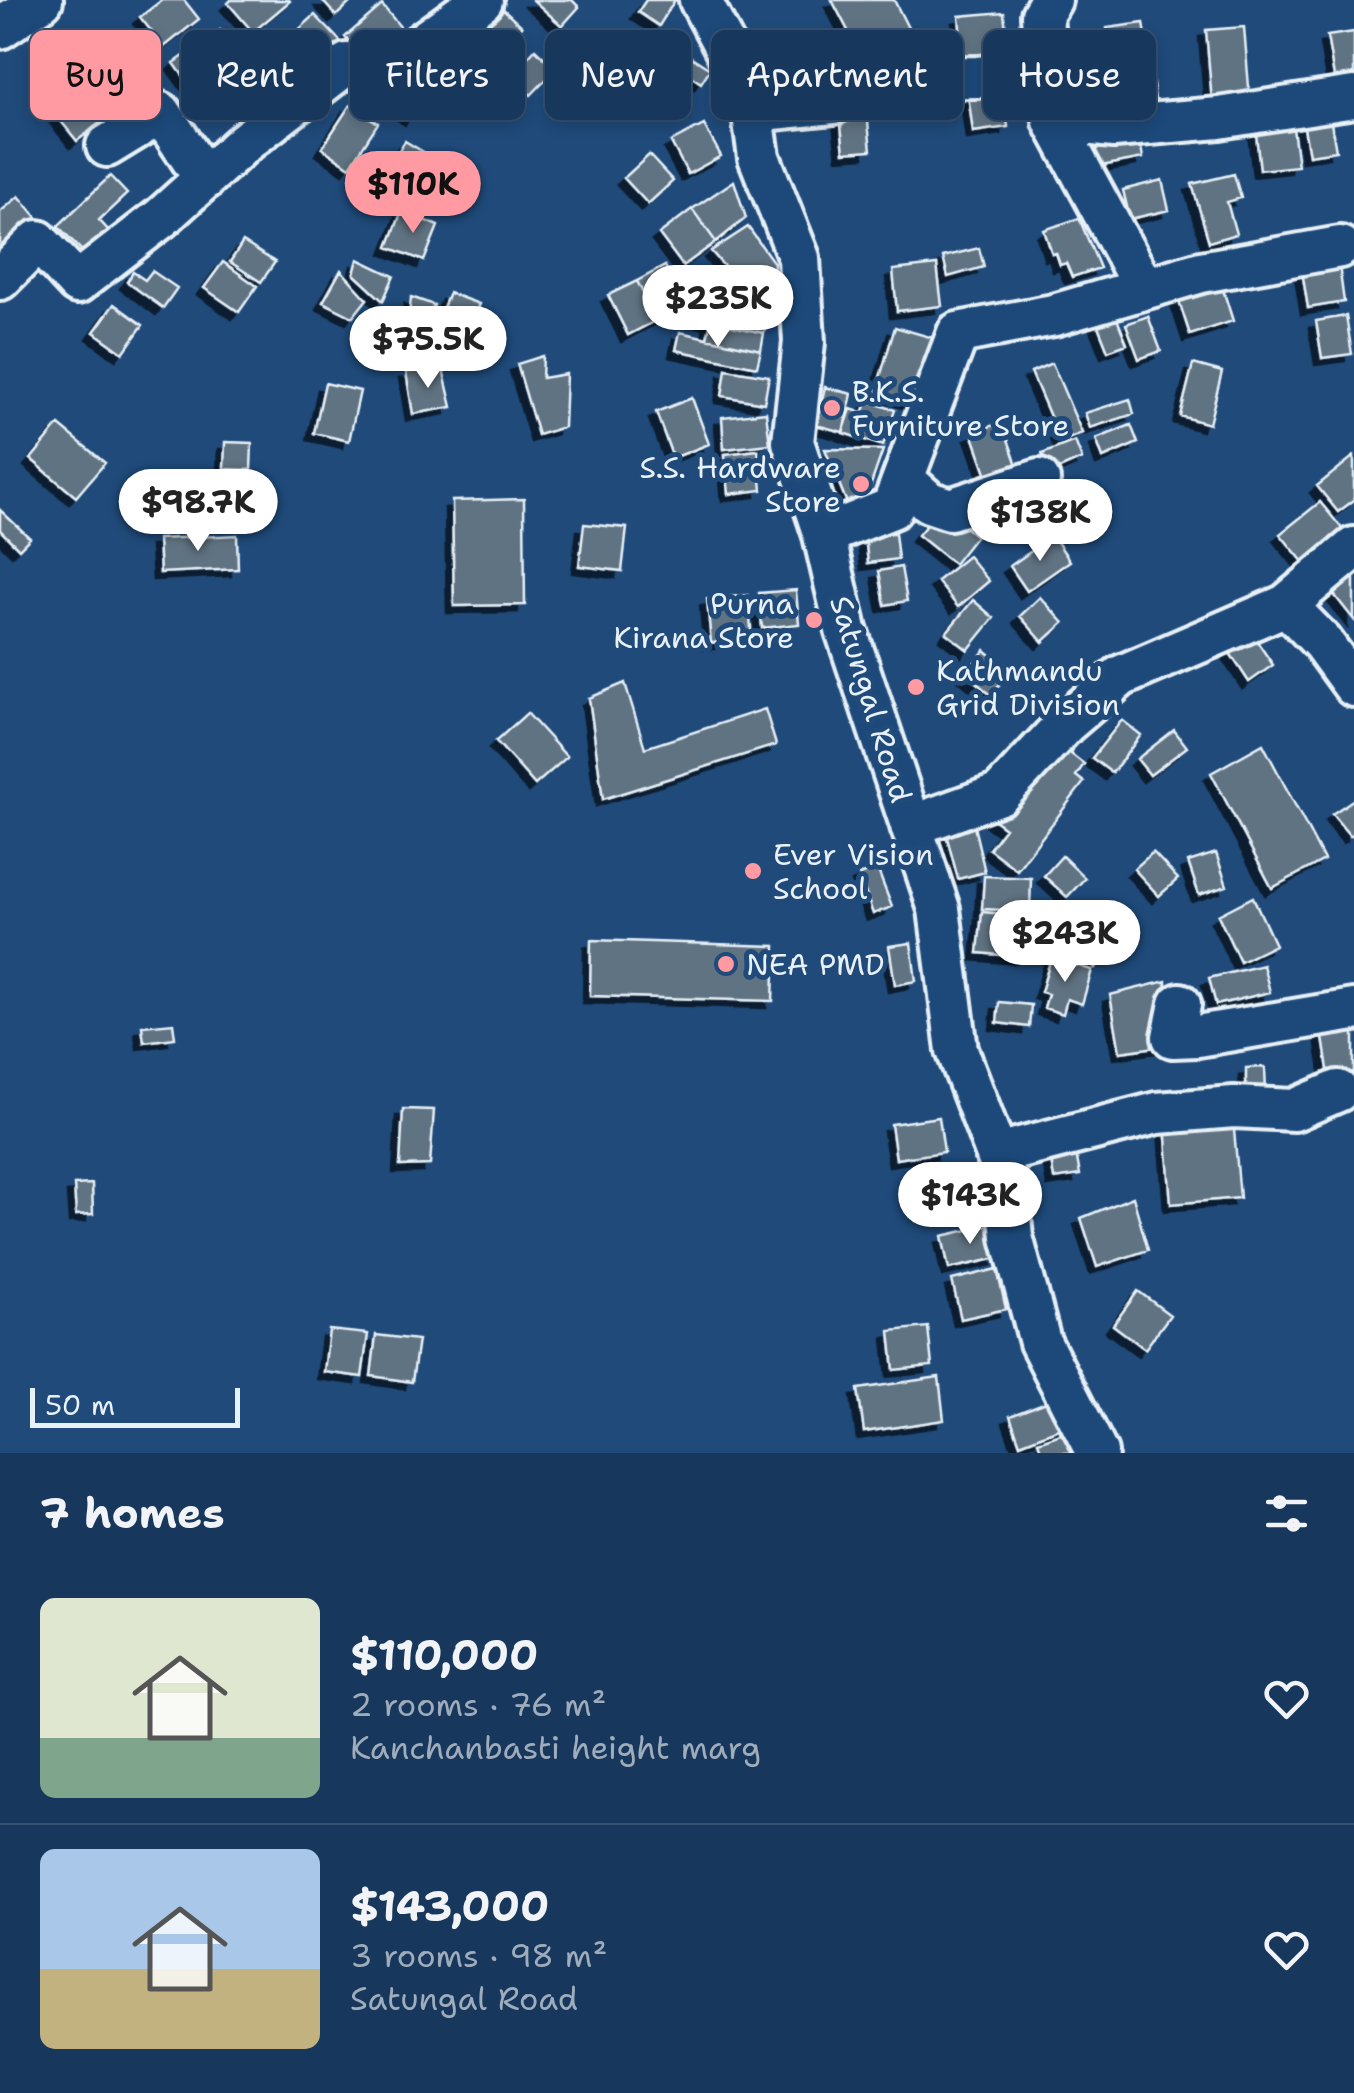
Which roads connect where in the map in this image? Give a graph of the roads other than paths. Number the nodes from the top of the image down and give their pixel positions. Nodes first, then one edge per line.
1 (42, 0) edge
2 (482, 0) edge
3 (700, 0) edge
4 (1050, 0) edge
5 (0, 28) edge
6 (716, 30) edge
7 (1043, 30) edge
8 (1354, 97) edge
9 (754, 120) edge
10 (1054, 120) joint
11 (107, 146) dead end
12 (205, 178) junction
13 (1340, 247) dead end
14 (0, 279) edge
15 (1144, 288) junction
16 (904, 479) junction
17 (1040, 480) dead end
18 (824, 536) junction
19 (1354, 548) edge
20 (1286, 604) junction
21 (1354, 686) edge
22 (911, 826) junction
23 (1180, 1004) dead end
24 (1354, 1010) edge
25 (1338, 1092) dead end
26 (997, 1154) junction
27 (1097, 1453) edge

1 - 5 street
2 - 12 street
3 - 6 street, Satungal Road
4 - 7 street
8 - 10 street
9 - 18 street, Satungal Road
10 - 15 street
11 - 12 street
12 - 14 street
13 - 15 street
15 - 16 street
16 - 17 street
16 - 18 street
18 - 22 street, Satungal Road
19 - 20 street
20 - 21 street
20 - 22 street
22 - 26 street, Satungal Road
23 - 24 street
25 - 26 street
26 - 27 street, Satungal Road

